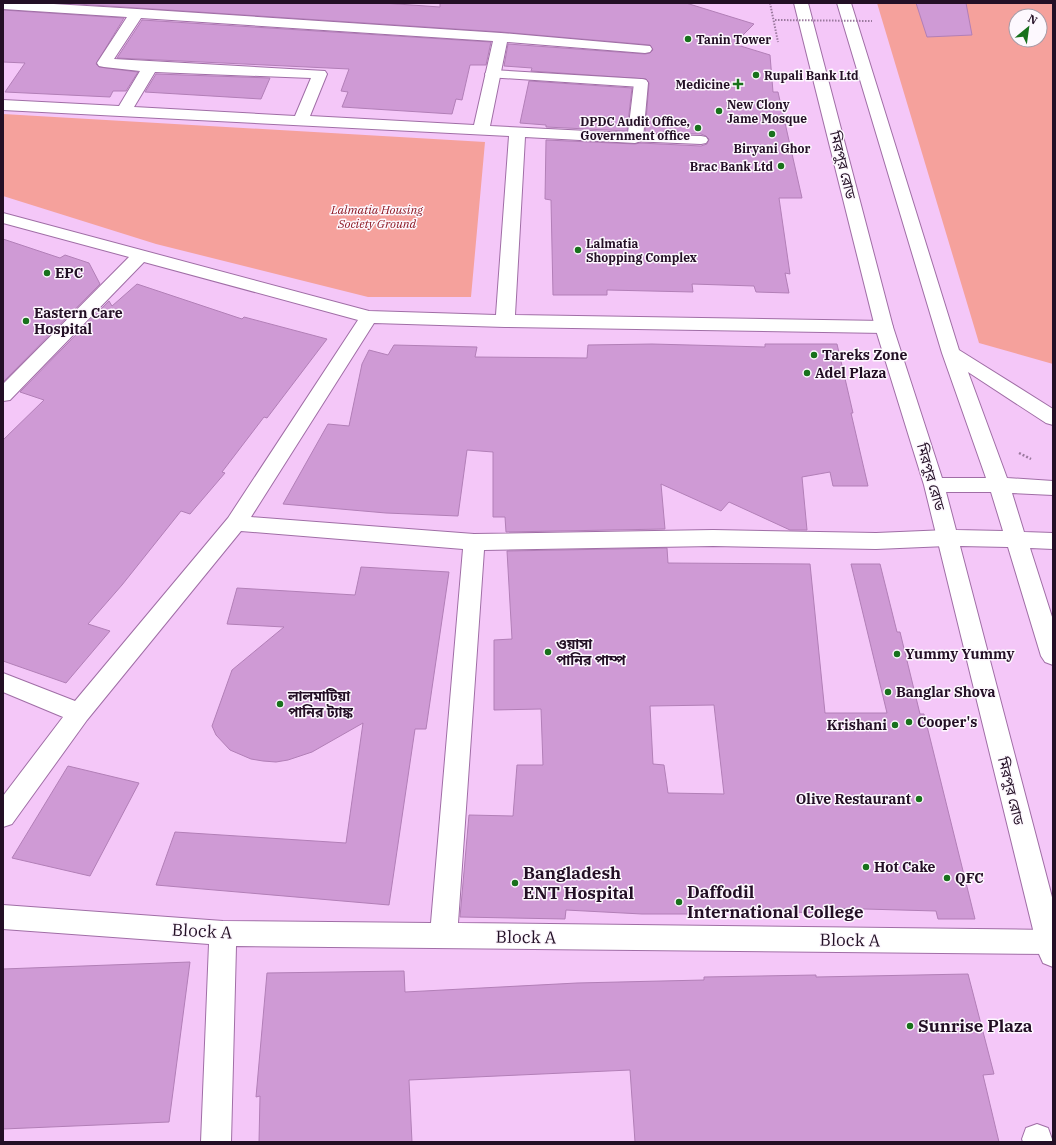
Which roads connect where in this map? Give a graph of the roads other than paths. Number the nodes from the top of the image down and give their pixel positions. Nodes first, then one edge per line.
1 (801, 3) edge
2 (844, 3) edge
3 (3, 5) edge
4 (166, 9) edge
5 (137, 13) junction
6 (501, 37) junction
7 (646, 49) dead end
8 (150, 67) junction
9 (492, 74) junction
10 (641, 84) joint
11 (3, 105) edge
12 (124, 111) junction
13 (301, 120) junction
14 (481, 130) junction
15 (517, 132) junction
16 (636, 138) junction
17 (701, 140) dead end
18 (3, 218) edge
19 (141, 255) junction
20 (369, 317) junction
21 (505, 321) junction
22 (884, 327) junction
23 (951, 353) junction
24 (3, 395) edge
25 (1053, 418) edge
26 (934, 485) junction
27 (999, 485) junction
28 (1053, 488) edge
29 (236, 523) junction
30 (947, 538) junction
31 (1016, 539) junction
32 (474, 542) junction
33 (1053, 542) edge
34 (1043, 593) edge
35 (1053, 656) edge
36 (3, 682) edge
37 (80, 713) junction
38 (3, 816) edge
39 (3, 917) edge
40 (223, 933) junction
41 (443, 936) junction
42 (1052, 948) edge
43 (216, 1142) edge

1 - 22 main road, মিরপুর রোড
2 - 23 main road
3 - 5 main road
4 - 5 main road
4 - 6 main road
5 - 8 main road
6 - 7 main road
6 - 9 main road
8 - 12 main road
8 - 13 main road
9 - 10 lane
9 - 14 main road
10 - 16 main road
11 - 12 main road
12 - 13 main road
13 - 14 main road
14 - 15 main road
15 - 16 main road
15 - 21 main road
16 - 17 lane
18 - 19 main road
19 - 20 main road
19 - 24 main road
20 - 21 main road
20 - 29 main road
21 - 22 main road
22 - 26 main road, মিরপুর রোড
23 - 25 main road
23 - 27 main road
26 - 27 main road
26 - 30 main road, মিরপুর রোড
27 - 28 main road
27 - 31 main road
29 - 32 main road
29 - 37 main road
30 - 31 main road
30 - 32 main road
30 - 42 main road, মিরপুর রোড
31 - 33 main road
31 - 34 main road
32 - 41 main road
34 - 35 main road
36 - 37 main road
37 - 38 main road
39 - 40 main road, Block A
40 - 41 main road, Block A
40 - 43 main road
41 - 42 main road, Block A

